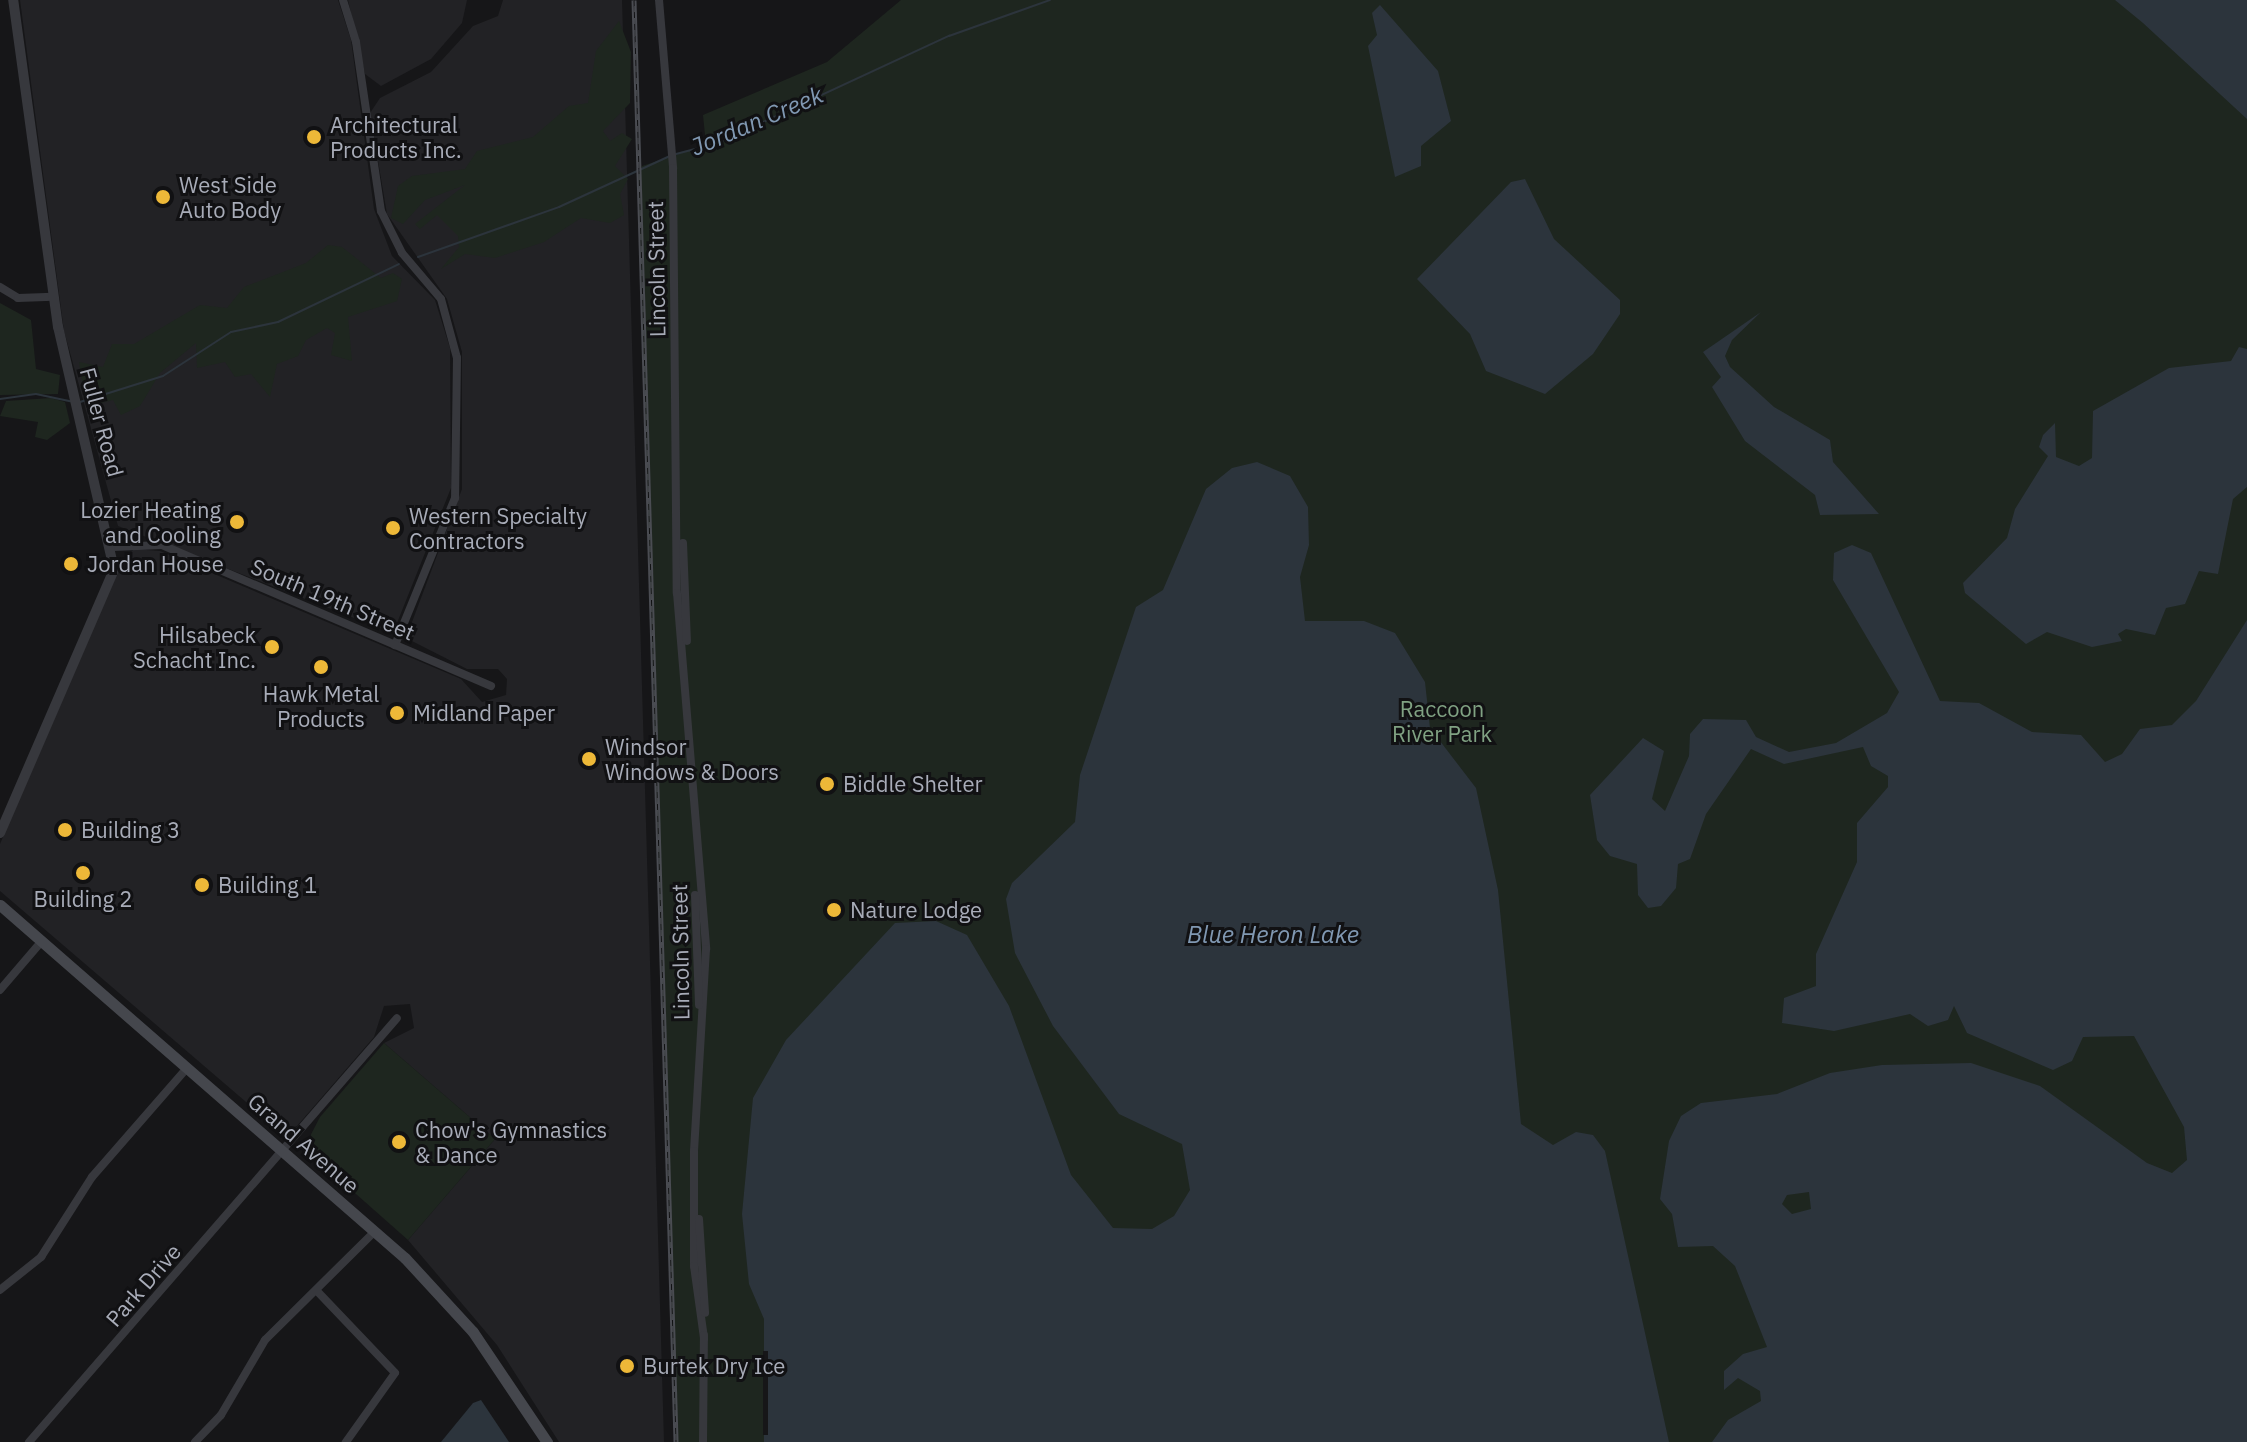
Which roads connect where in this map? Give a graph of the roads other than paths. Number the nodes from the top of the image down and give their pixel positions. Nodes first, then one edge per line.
1 (13, 0) edge
2 (343, 0) edge
3 (659, 0) edge
4 (0, 287) edge
5 (53, 297) junction
6 (113, 547) junction
7 (395, 645) junction
8 (491, 686) dead end
9 (0, 833) edge
10 (0, 905) edge
11 (41, 942) junction
12 (0, 990) edge
13 (397, 1018) dead end
14 (187, 1068) junction
15 (283, 1151) junction
16 (375, 1231) junction
17 (0, 1290) edge
18 (317, 1291) junction
19 (29, 1442) edge
20 (195, 1442) edge
21 (346, 1442) edge
22 (547, 1442) edge
23 (703, 1442) edge

1 - 5 street, Fuller Road
2 - 7 street
3 - 23 street, Lincoln Street
4 - 5 street
5 - 6 street, Fuller Road
6 - 7 street, South 19th Street
6 - 9 street, Fuller Road
7 - 8 street, South 19th Street
10 - 11 main road, Grand Avenue
11 - 12 street
11 - 14 main road, Grand Avenue
13 - 15 street, Park Drive
14 - 15 main road, Grand Avenue
14 - 17 street
15 - 16 main road, Grand Avenue
15 - 19 street, Park Drive
16 - 18 street
16 - 22 main road, Grand Avenue
18 - 20 street
18 - 21 street

